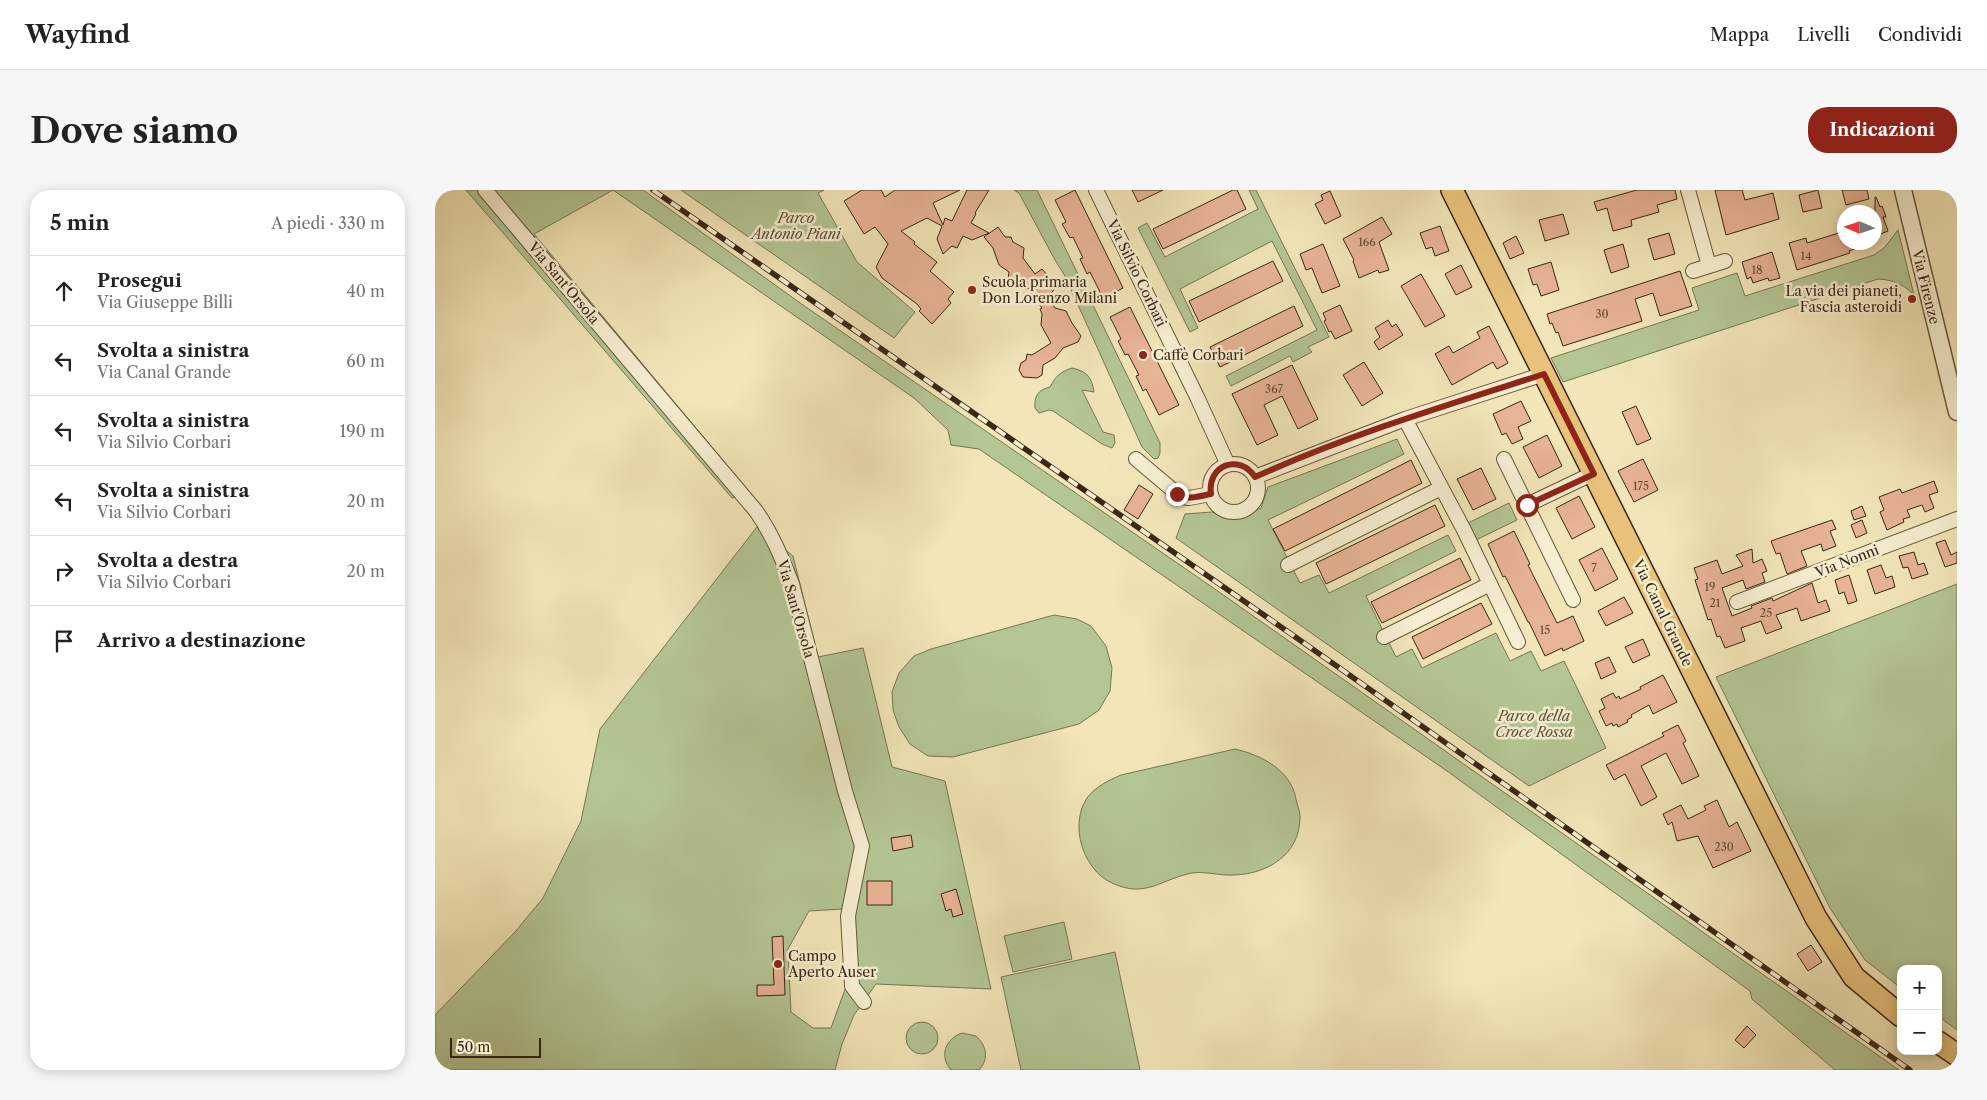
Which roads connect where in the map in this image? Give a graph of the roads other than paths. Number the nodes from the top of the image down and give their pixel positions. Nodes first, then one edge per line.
1 (485, 190) edge
2 (1096, 190) edge
3 (1452, 190) edge
4 (1688, 190) edge
5 (1903, 190) edge
6 (1725, 261) dead end
7 (1709, 266) junction
8 (1693, 271) dead end
9 (1544, 374) junction
10 (1957, 412) edge
11 (1405, 419) junction
12 (1135, 459) dead end
13 (1504, 459) dead end
14 (1228, 465) junction
15 (1594, 474) junction
16 (1255, 477) junction
17 (1441, 488) junction
18 (1211, 494) junction
19 (1527, 505) junction
20 (1957, 519) edge
21 (1288, 565) dead end
22 (1490, 584) junction
23 (1573, 600) dead end
24 (1737, 602) dead end
25 (1384, 636) dead end
26 (1518, 642) dead end
27 (864, 1002) dead end
28 (1897, 1013) edge
29 (1942, 1045) edge
30 (1957, 1055) edge

1 - 27 street, Via Sant'Orsola
2 - 14 street, Via Silvio Corbari
3 - 9 main road, Via Canal Grande
4 - 7 street
5 - 10 street, Via Firenze
6 - 7 street
7 - 8 street
9 - 11 street
9 - 15 main road, Via Canal Grande
11 - 16 street
11 - 17 street
12 - 18 street
13 - 19 street
14 - 16 street
14 - 18 street
15 - 19 street
15 - 28 main road, Via Canal Grande
16 - 18 street
17 - 21 street
17 - 22 street
19 - 23 street
20 - 24 street, Via Nonni
22 - 25 street
22 - 26 street
29 - 30 main road

